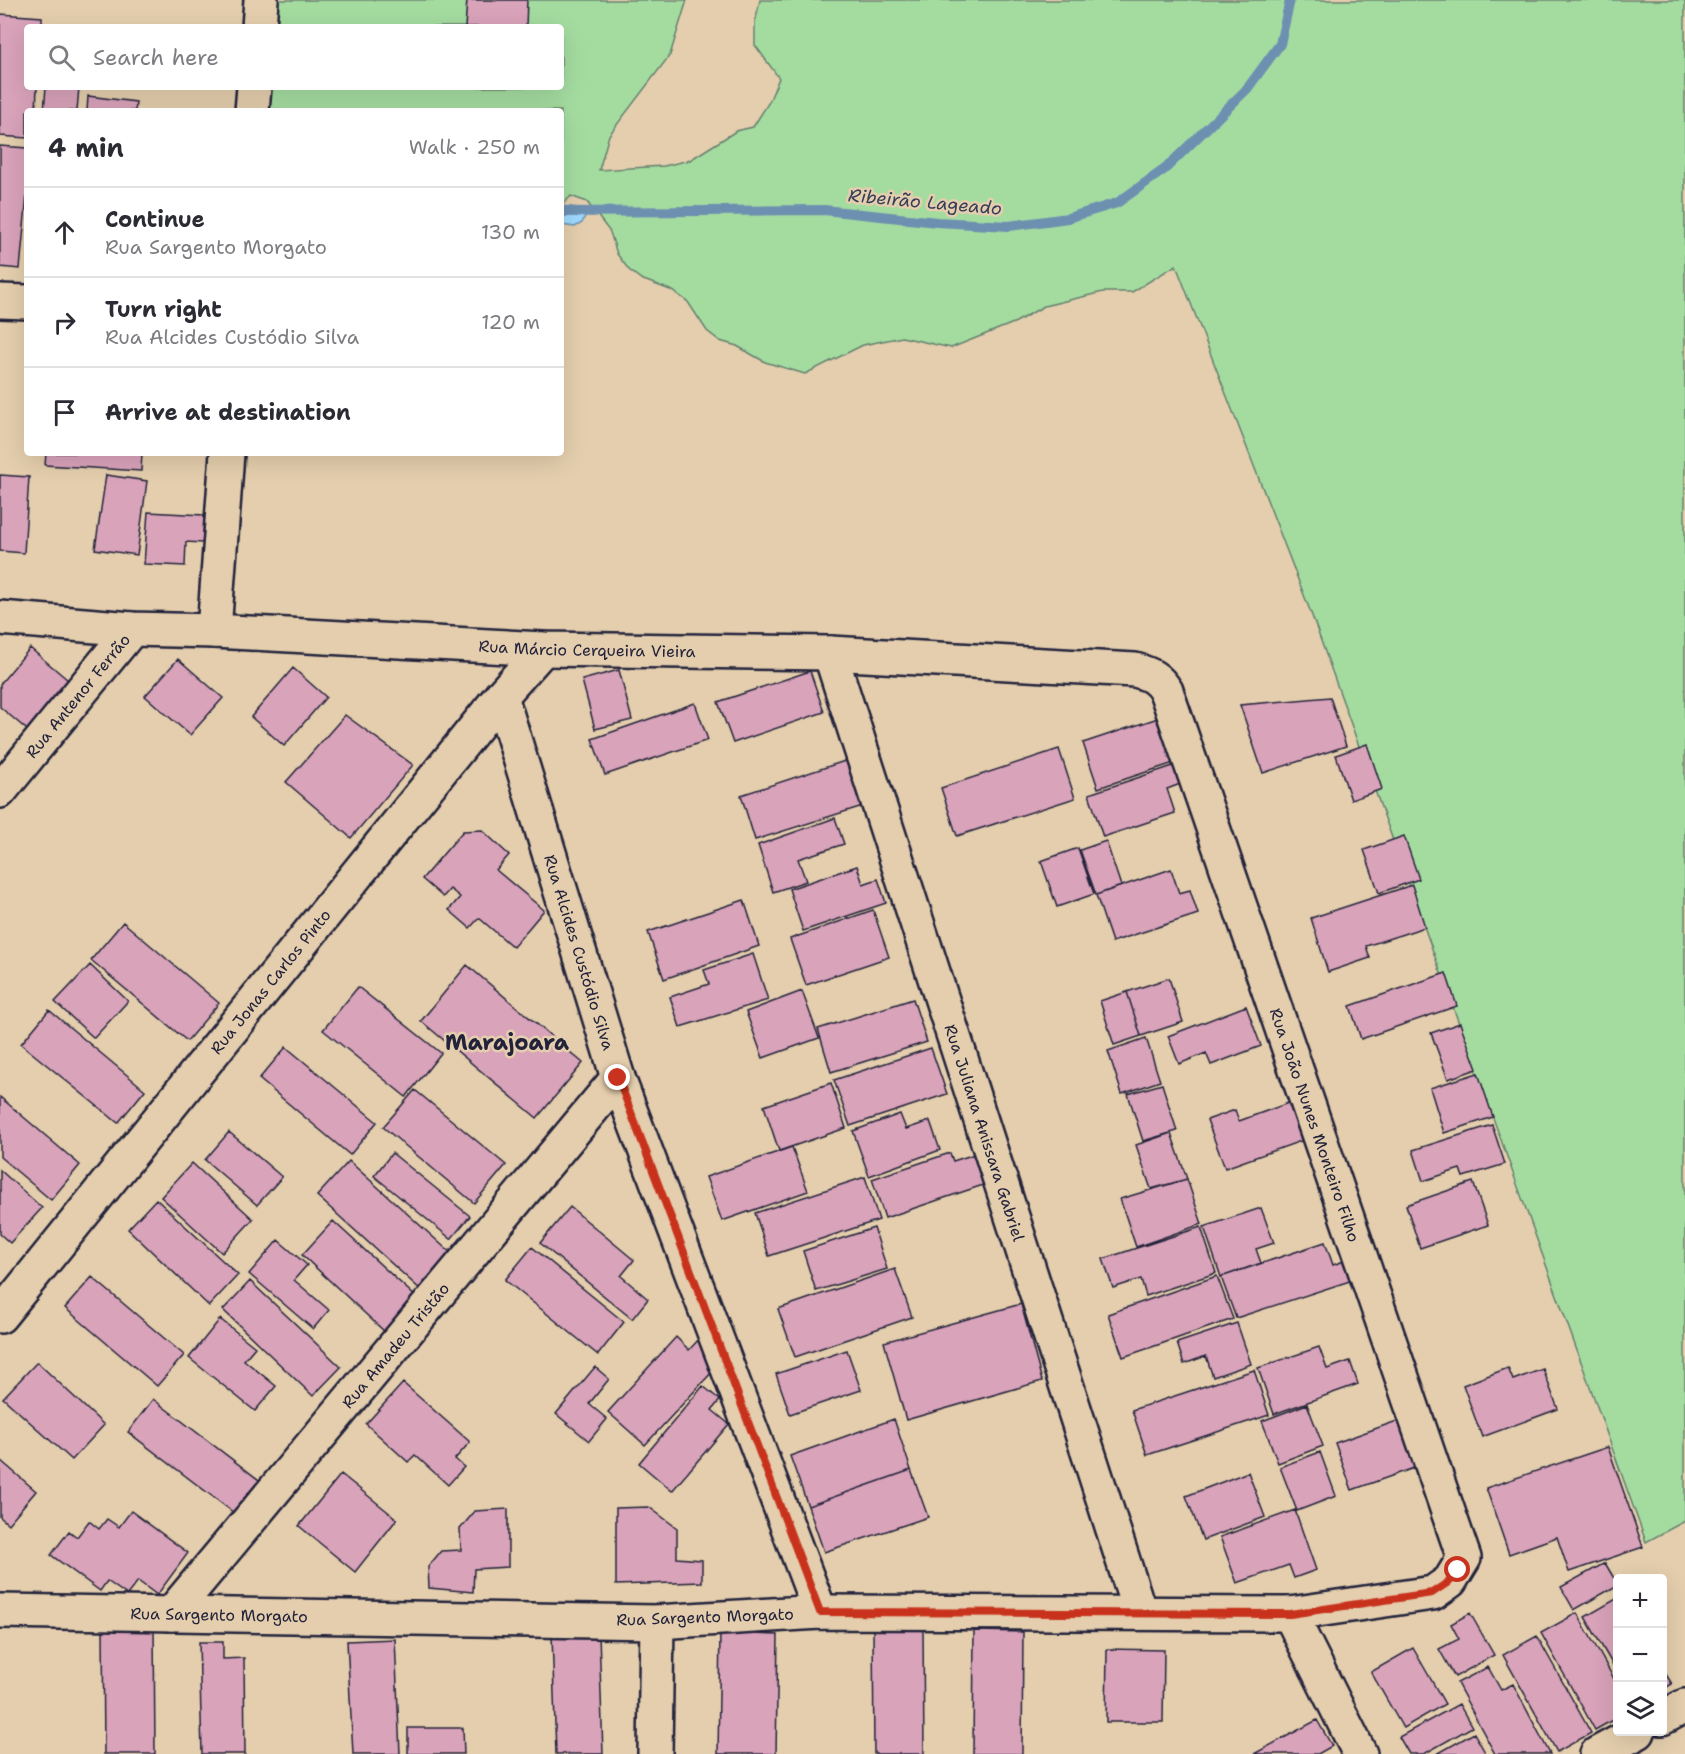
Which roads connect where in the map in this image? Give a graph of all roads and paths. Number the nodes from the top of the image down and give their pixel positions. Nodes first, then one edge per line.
1 (254, 90) edge
2 (252, 108) edge
3 (0, 301) edge
4 (24, 302) edge
5 (227, 456) edge
6 (0, 618) edge
7 (132, 629) junction
8 (214, 632) junction
9 (543, 649) junction
10 (830, 653) junction
11 (1166, 692) joint
12 (501, 696) junction
13 (0, 791) edge
14 (618, 1078) junction
15 (0, 1316) edge
16 (1464, 1558) joint
17 (0, 1611) edge
18 (820, 1612) junction
19 (1140, 1612) junction
20 (171, 1614) junction
21 (1290, 1614) junction
22 (657, 1622) junction
23 (1685, 1706) edge
24 (1667, 1715) edge
25 (1629, 1736) edge
26 (656, 1754) edge
27 (1360, 1754) edge
28 (1597, 1754) edge

1 - 2 street
3 - 4 street
5 - 8 street
6 - 7 street, Rua Márcio Cerqueira Vieira
7 - 8 street, Rua Márcio Cerqueira Vieira
7 - 13 street, Rua Antenor Ferrão
8 - 9 street, Rua Márcio Cerqueira Vieira
9 - 10 street, Rua Márcio Cerqueira Vieira
9 - 12 street, Rua Jonas Carlos Pinto
10 - 11 street, Rua Márcio Cerqueira Vieira
10 - 19 street, Rua Juliana Anissara Gabriel
11 - 16 street, Rua João Nunes Monteiro Filho
12 - 14 street, Rua Alcides Custódio Silva
12 - 15 street, Rua Jonas Carlos Pinto
14 - 18 street, Rua Alcides Custódio Silva
14 - 20 street, Rua Amadeu Tristão
16 - 21 street, Rua Sargento Morgato
17 - 20 street, Rua Sargento Morgato
18 - 19 street, Rua Sargento Morgato
18 - 22 street, Rua Sargento Morgato
19 - 21 street, Rua Sargento Morgato
20 - 22 street, Rua Sargento Morgato
21 - 27 street
22 - 26 street
23 - 24 street
25 - 28 street

